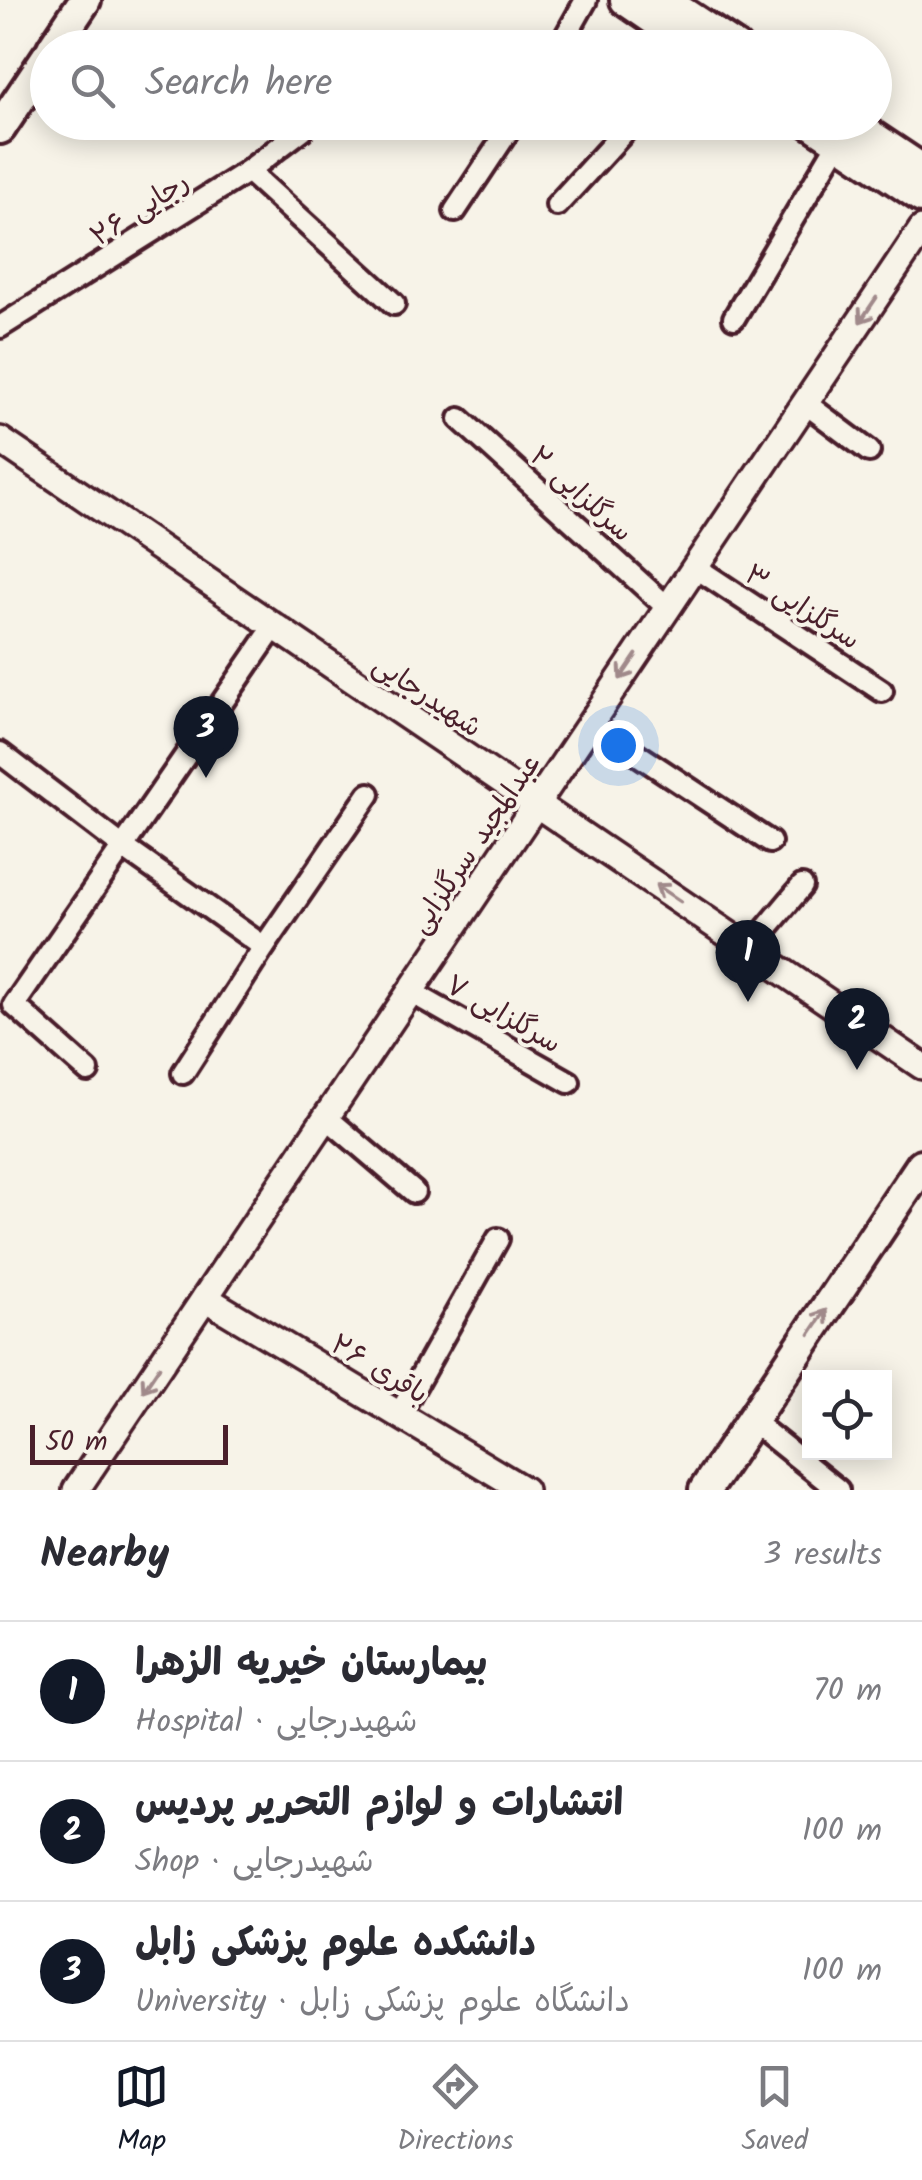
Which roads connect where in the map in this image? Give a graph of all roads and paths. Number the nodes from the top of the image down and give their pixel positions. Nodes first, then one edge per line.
1 (85, 0) edge
2 (586, 0) edge
3 (626, 0) edge
4 (663, 0) edge
5 (66, 30) edge
6 (569, 30) edge
7 (670, 30) edge
8 (709, 30) edge
9 (30, 83) edge
10 (0, 128) edge
11 (289, 140) edge
12 (502, 140) edge
13 (617, 140) edge
14 (839, 140) edge
15 (854, 140) edge
16 (865, 140) edge
17 (919, 161) edge
18 (248, 170) junction
19 (922, 197) edge
20 (557, 205) dead end
21 (455, 211) dead end
22 (922, 228) edge
23 (394, 304) dead end
24 (734, 318) dead end
25 (0, 327) edge
26 (805, 403) junction
27 (460, 419) dead end
28 (0, 440) edge
29 (870, 452) dead end
30 (695, 568) junction
31 (668, 608) junction
32 (274, 627) junction
33 (882, 691) dead end
34 (590, 724) junction
35 (0, 752) edge
36 (369, 794) dead end
37 (536, 804) junction
38 (770, 842) dead end
39 (122, 847) junction
40 (802, 886) dead end
41 (264, 947) junction
42 (749, 949) junction
43 (410, 992) junction
44 (922, 1066) edge
45 (88, 1071) dead end
46 (183, 1073) dead end
47 (569, 1082) dead end
48 (326, 1117) junction
49 (922, 1165) edge
50 (414, 1192) dead end
51 (498, 1239) dead end
52 (205, 1298) junction
53 (399, 1414) junction
54 (752, 1421) junction
55 (76, 1490) edge
56 (524, 1490) edge
57 (705, 1490) edge
58 (838, 1490) edge

1 - 5 main road
2 - 6 street
3 - 7 main road
4 - 8 main road
9 - 10 main road
11 - 18 street, رجایی ۲۶
12 - 21 street
13 - 20 street
14 - 24 street
15 - 19 main road
16 - 17 main road
18 - 23 street
18 - 25 street, رجایی ۲۶
22 -> 26 street, عبدالمجید سرگلزایی
26 - 29 street
26 - 30 street, عبدالمجید سرگلزایی
27 - 31 street, سرگلزایی ۲
28 - 32 street, شهیدرجایی
30 - 31 street, عبدالمجید سرگلزایی
30 - 33 street, سرگلزایی ۳
31 -> 34 street, عبدالمجید سرگلزایی
32 - 37 street, شهیدرجایی
32 - 39 street
34 - 37 street, عبدالمجید سرگلزایی
34 - 38 street
35 - 39 street
36 - 41 street
42 -> 37 street, شهیدرجایی
37 - 43 street, عبدالمجید سرگلزایی
39 - 41 street
39 - 45 street
40 - 42 street
41 - 46 street
42 - 44 street, شهیدرجایی
43 - 47 street, سرگلزایی ۷
43 - 48 street, عبدالمجید سرگلزایی
48 - 50 street
48 - 52 street, عبدالمجید سرگلزایی
54 -> 49 main road
51 - 53 street
52 - 53 street, باقری ۲۶
52 -> 55 street, عبدالمجید سرگلزایی
53 - 56 street, باقری ۲۶
54 - 57 main road
54 - 58 street

